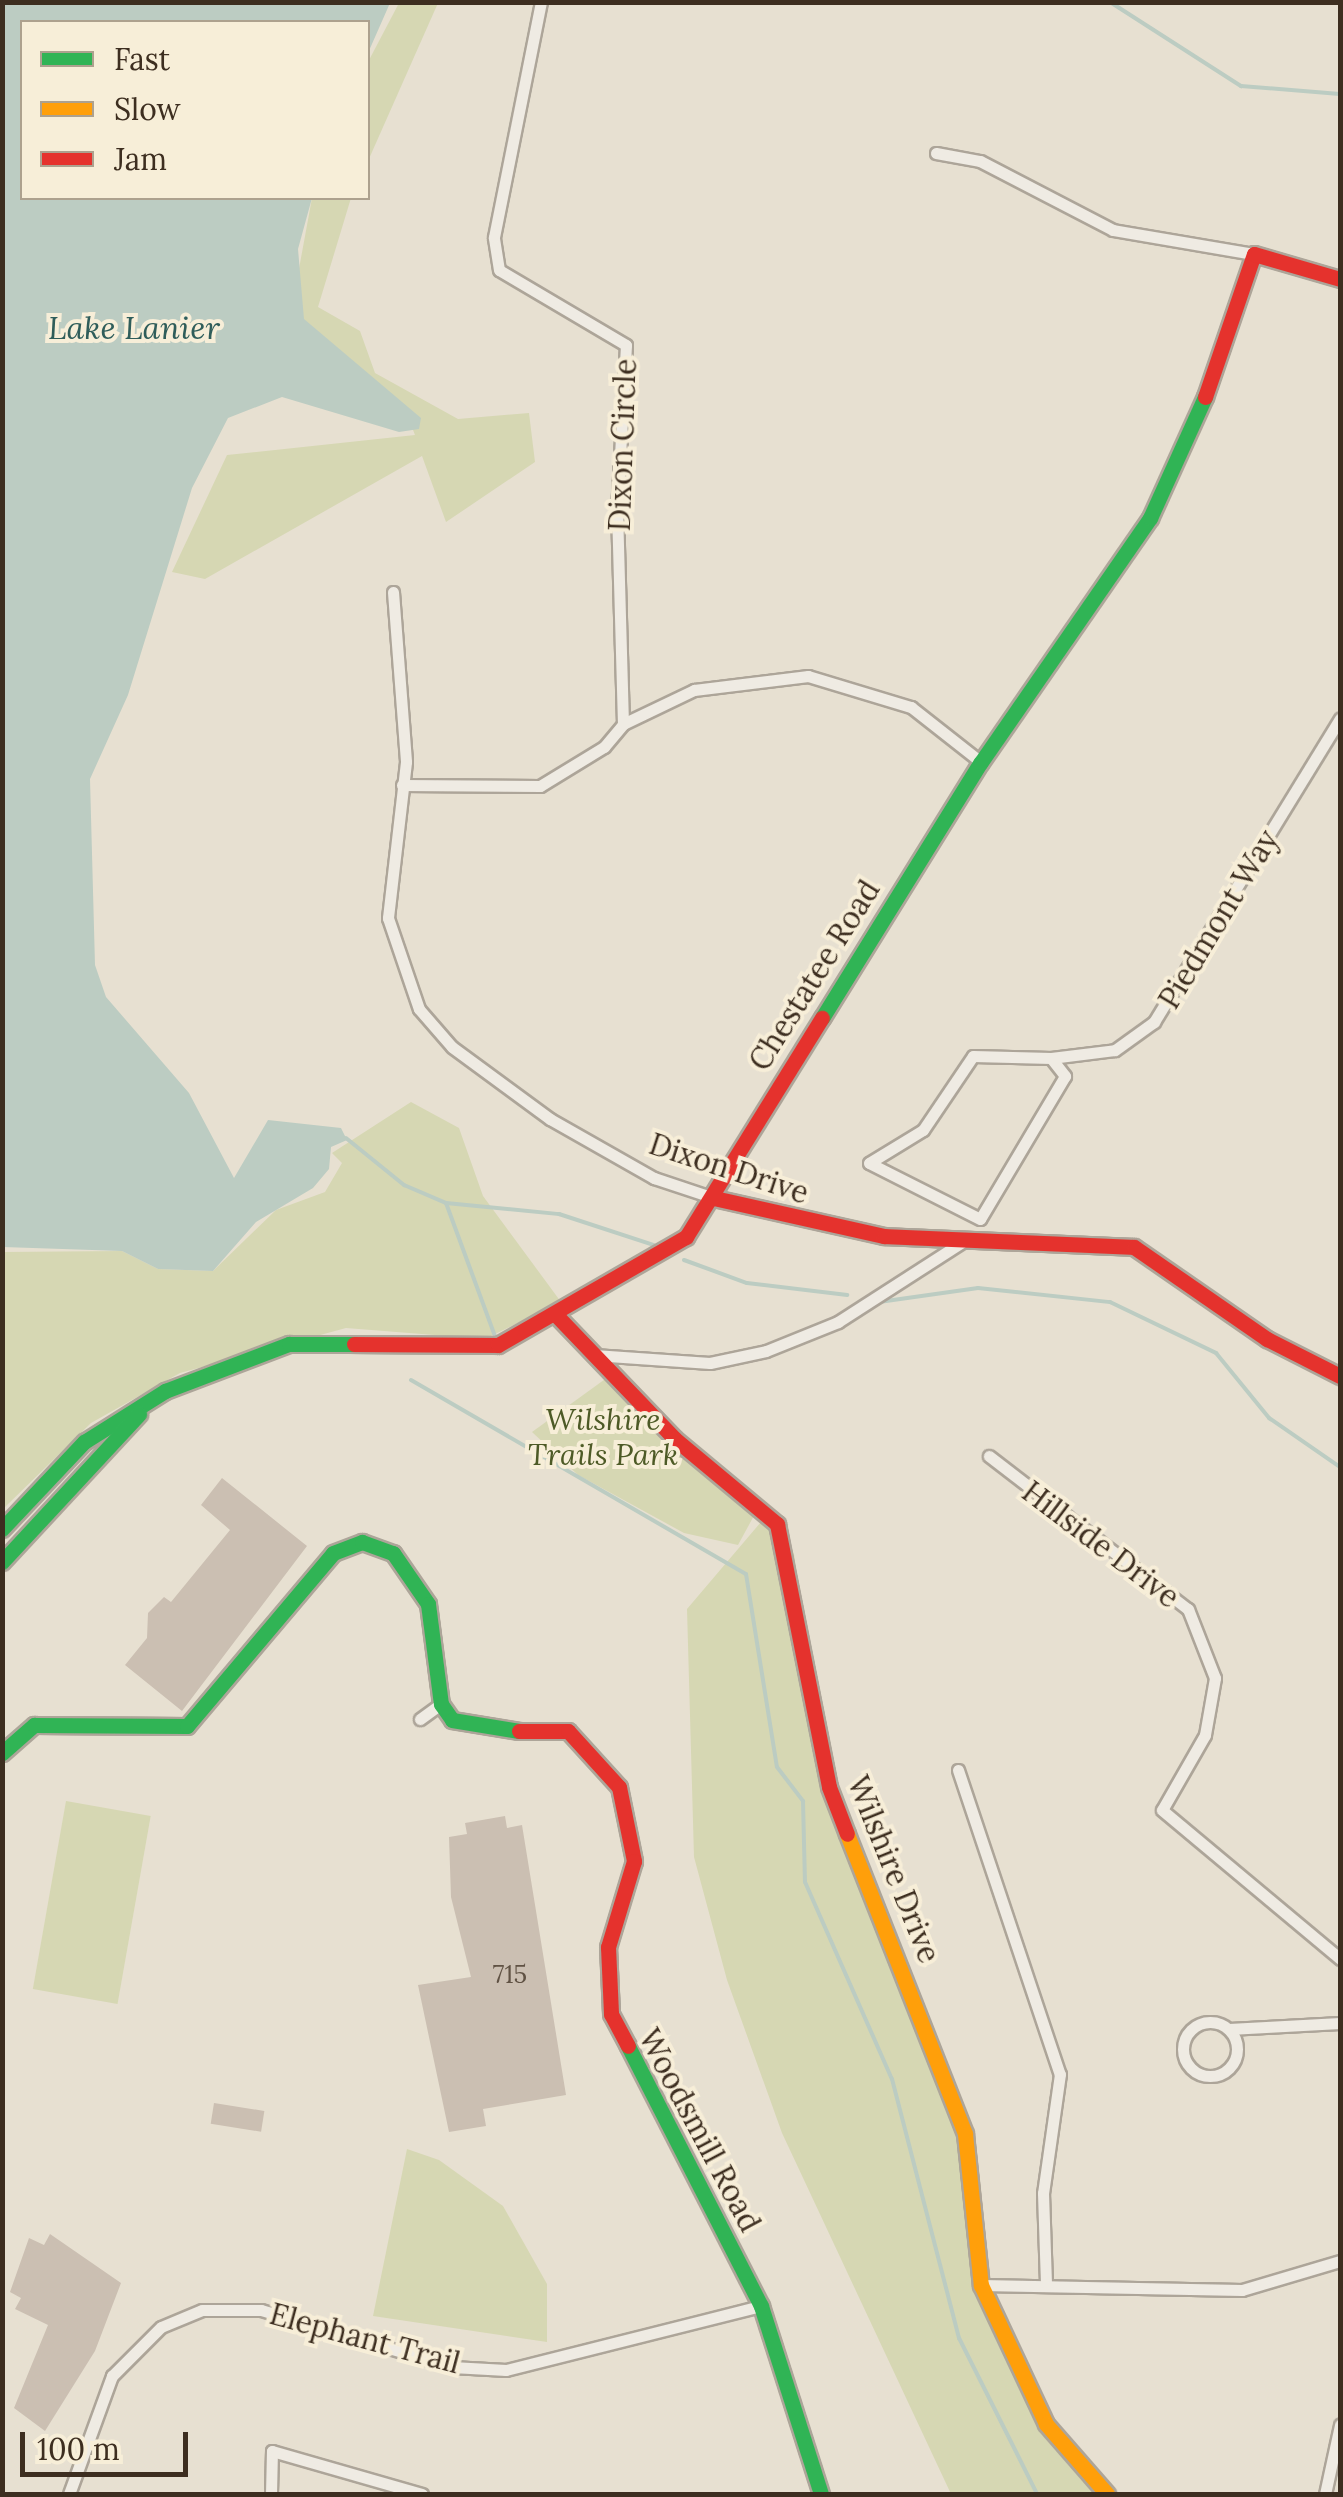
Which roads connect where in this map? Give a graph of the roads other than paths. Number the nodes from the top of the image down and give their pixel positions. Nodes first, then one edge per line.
1 (541, 2) edge
2 (936, 153) dead end
3 (1254, 254) junction
4 (1340, 279) edge
5 (392, 592) dead end
6 (1340, 718) edge
7 (623, 724) junction
8 (982, 762) junction
9 (402, 785) junction
10 (1051, 1058) junction
11 (714, 1198) junction
12 (962, 1242) junction
13 (557, 1316) junction
14 (594, 1355) junction
15 (1340, 1376) edge
16 (165, 1391) junction
17 (989, 1456) dead end
18 (2, 1529) edge
19 (2, 1562) edge
20 (441, 1704) junction
21 (420, 1719) dead end
22 (2, 1753) edge
23 (958, 1770) dead end
24 (1340, 1959) edge
25 (1340, 2024) edge
26 (1229, 2030) junction
27 (1340, 2261) edge
28 (1046, 2282) junction
29 (982, 2285) junction
30 (760, 2306) junction
31 (1340, 2426) edge
32 (69, 2494) edge
33 (271, 2494) edge
34 (422, 2494) edge
35 (821, 2494) edge
36 (1106, 2494) edge
37 (1324, 2494) edge

1 - 7 street, Dixon Circle
2 - 3 street
3 - 4 street
3 - 8 street, Chestatee Road
5 - 9 street, Dixon Drive
6 - 10 street, Piedmont Way
7 - 8 street
7 - 9 street
8 - 11 street, Chestatee Road
9 - 11 street, Dixon Drive
10 - 10 street, Piedmont Way
11 - 12 street, Dixon Drive
11 - 13 street, Chestatee Road
12 - 14 street
12 - 15 street, Dixon Drive
13 - 14 street, Wilshire Drive
13 - 16 street, Chestatee Road
14 - 29 street, Wilshire Drive
16 - 18 street
16 - 19 street
17 - 24 street, Hillside Drive
20 - 21 street
20 - 22 street
20 - 30 street, Woodsmill Road
23 - 28 street
25 - 26 street
26 - 26 street
27 - 28 street
28 - 29 street
29 - 36 street, Wilshire Drive
30 - 32 street, Elephant Trail
30 - 35 street, Woodsmill Road
31 - 37 street
33 - 34 street

